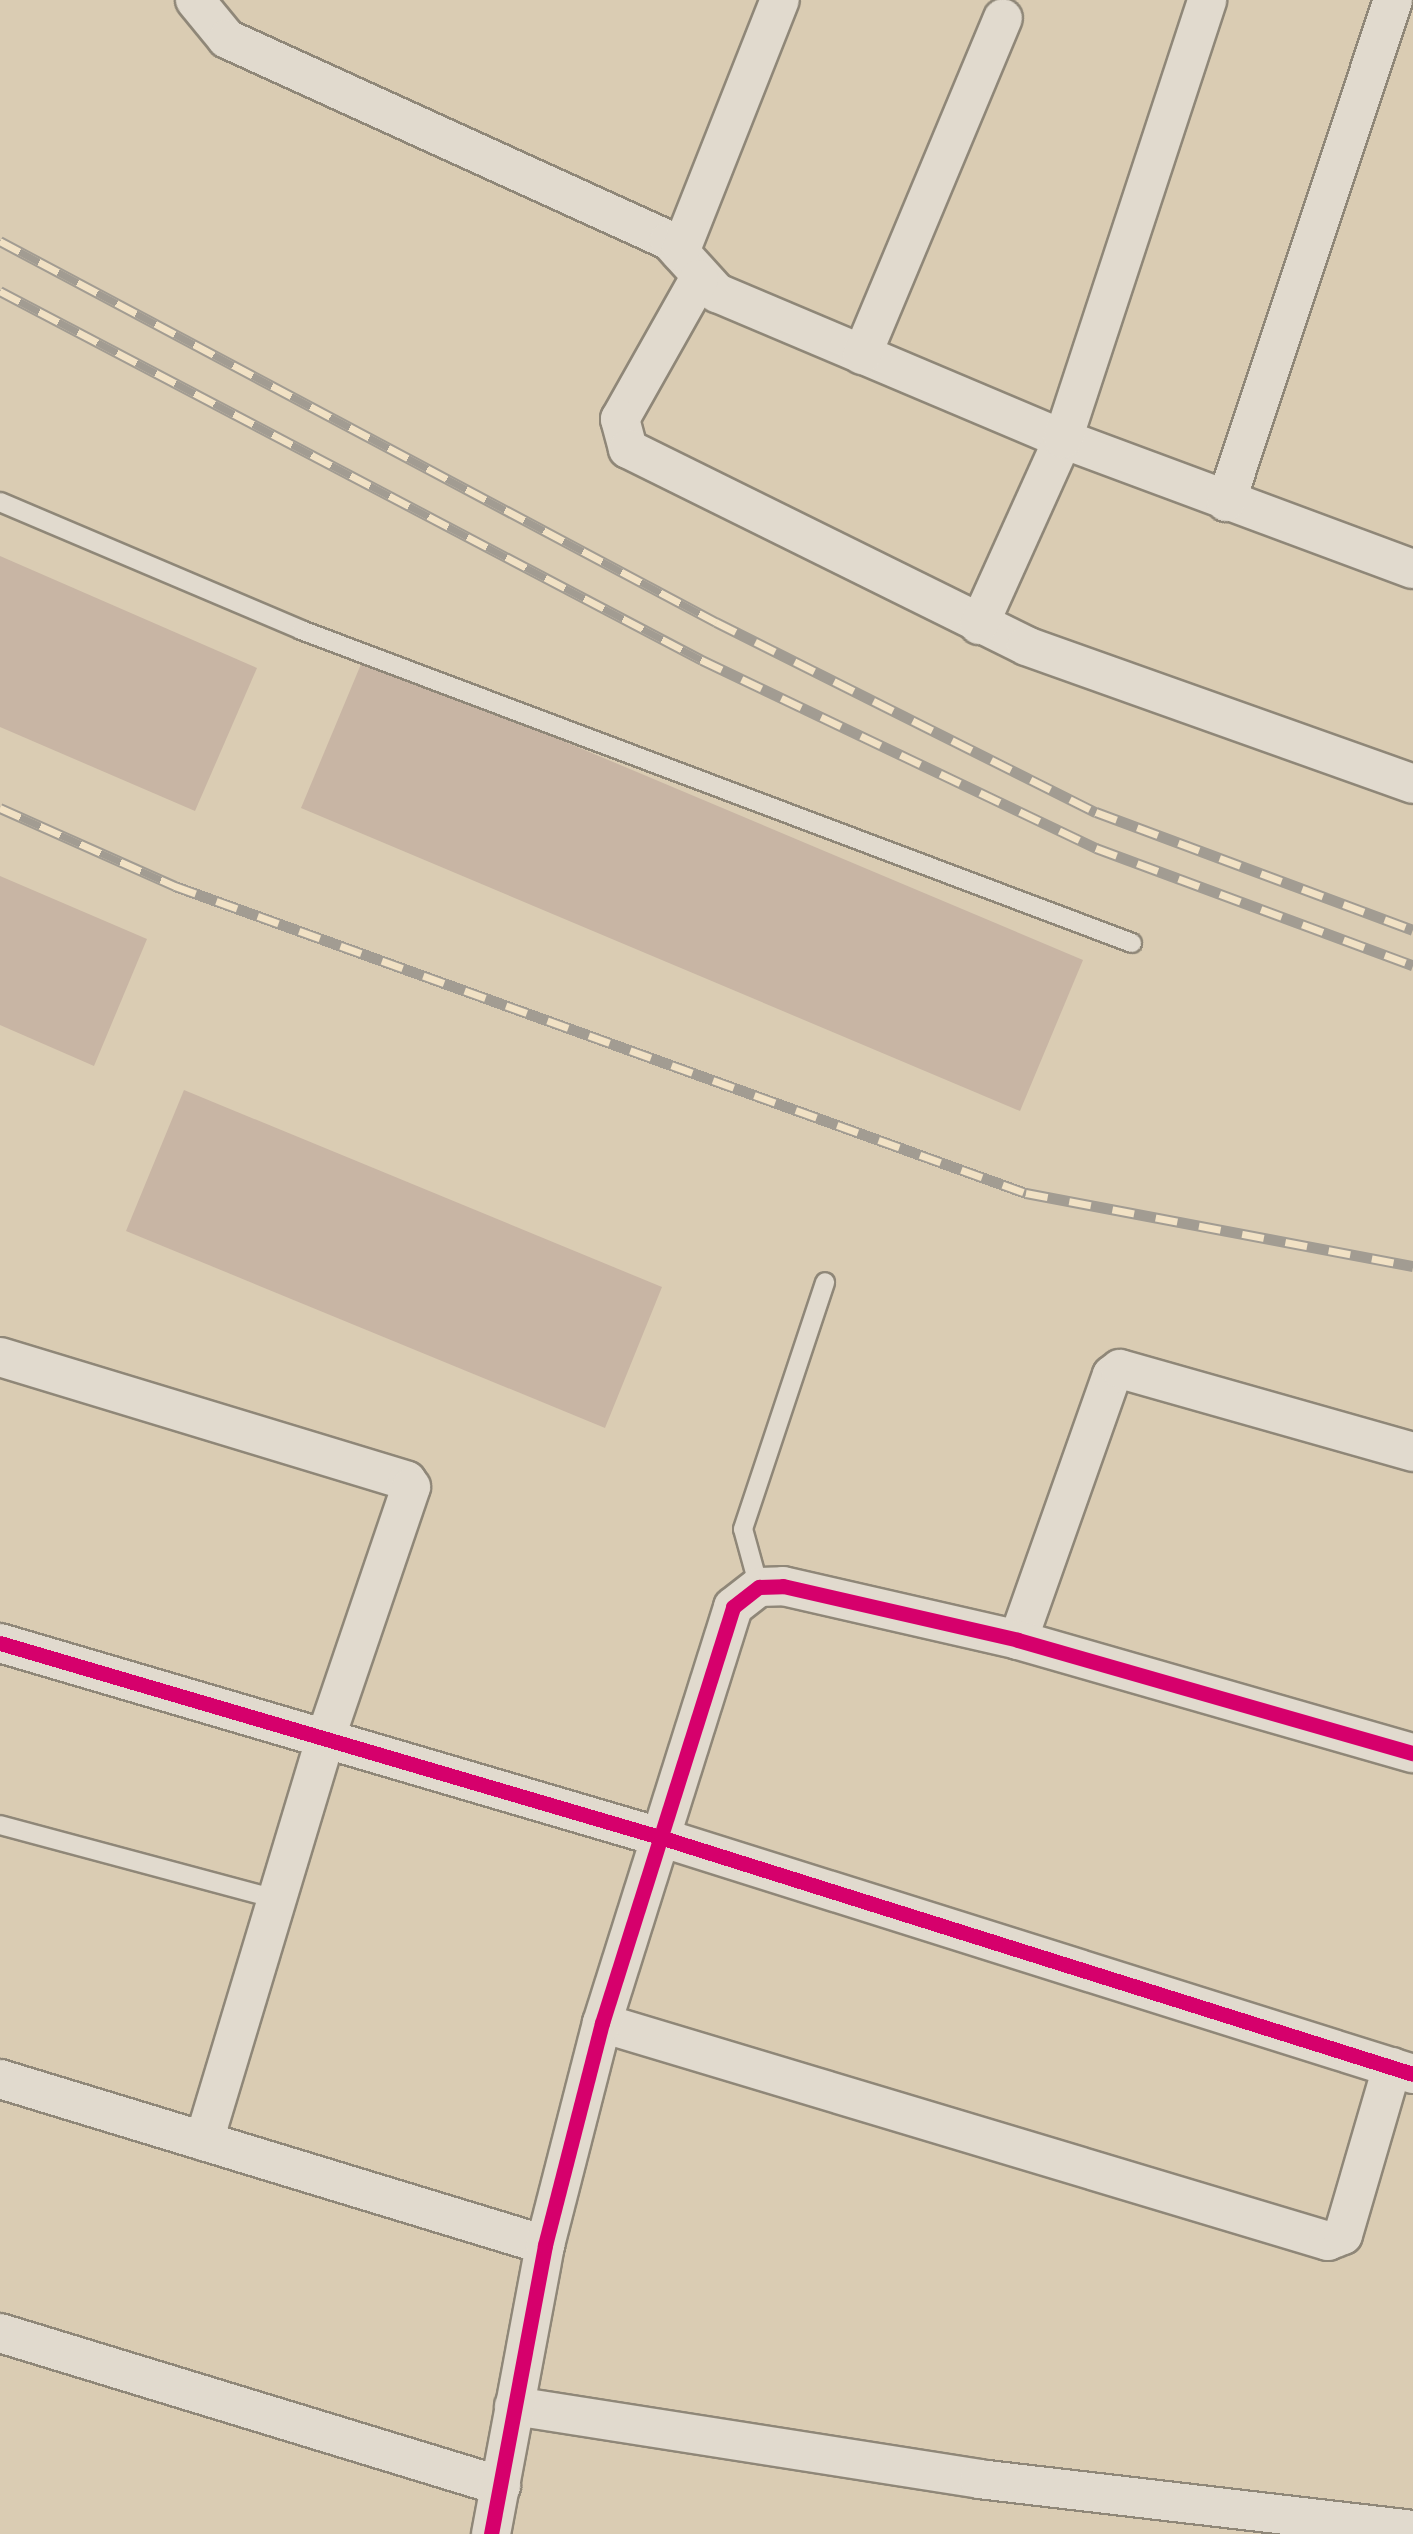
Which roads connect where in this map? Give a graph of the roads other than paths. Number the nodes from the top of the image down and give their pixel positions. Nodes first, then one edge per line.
1 (195, 0) edge
2 (780, 0) edge
3 (1207, 0) edge
4 (1394, 0) edge
5 (1003, 18) dead end
6 (689, 266) junction
7 (862, 354) junction
8 (1062, 439) junction
9 (0, 502) edge
10 (1226, 502) junction
11 (1413, 569) edge
12 (979, 625) junction
13 (1413, 784) edge
14 (1132, 943) dead end
15 (825, 1282) dead end
16 (0, 1357) edge
17 (1413, 1452) edge
18 (759, 1587) junction
19 (1018, 1640) junction
20 (0, 1643) edge
21 (325, 1740) junction
22 (1413, 1753) edge
23 (0, 1825) edge
24 (663, 1838) junction
25 (277, 1899) junction
26 (602, 2022) junction
27 (1402, 2071) edge
28 (0, 2079) edge
29 (204, 2141) junction
30 (544, 2245) junction
31 (0, 2334) edge
32 (514, 2406) junction
33 (501, 2486) junction
34 (1355, 2528) edge
35 (1413, 2530) edge
36 (491, 2534) edge

1 - 6 street
2 - 6 street
3 - 8 street
4 - 10 street
5 - 7 street
6 - 7 street
6 - 12 street
7 - 8 street
8 - 10 street
8 - 12 street
9 - 14 lane
10 - 11 street
12 - 13 street
15 - 18 lane
16 - 21 street
17 - 19 street
18 - 19 street
18 - 24 street
19 - 22 street
20 - 21 street
21 - 24 street
21 - 25 street
23 - 25 lane
24 - 26 street
24 - 27 street
25 - 29 street
26 - 27 street
26 - 30 street
28 - 29 street
29 - 30 street
30 - 32 street
31 - 33 street
32 - 33 street
32 - 34 street
33 - 36 street
34 - 35 street

